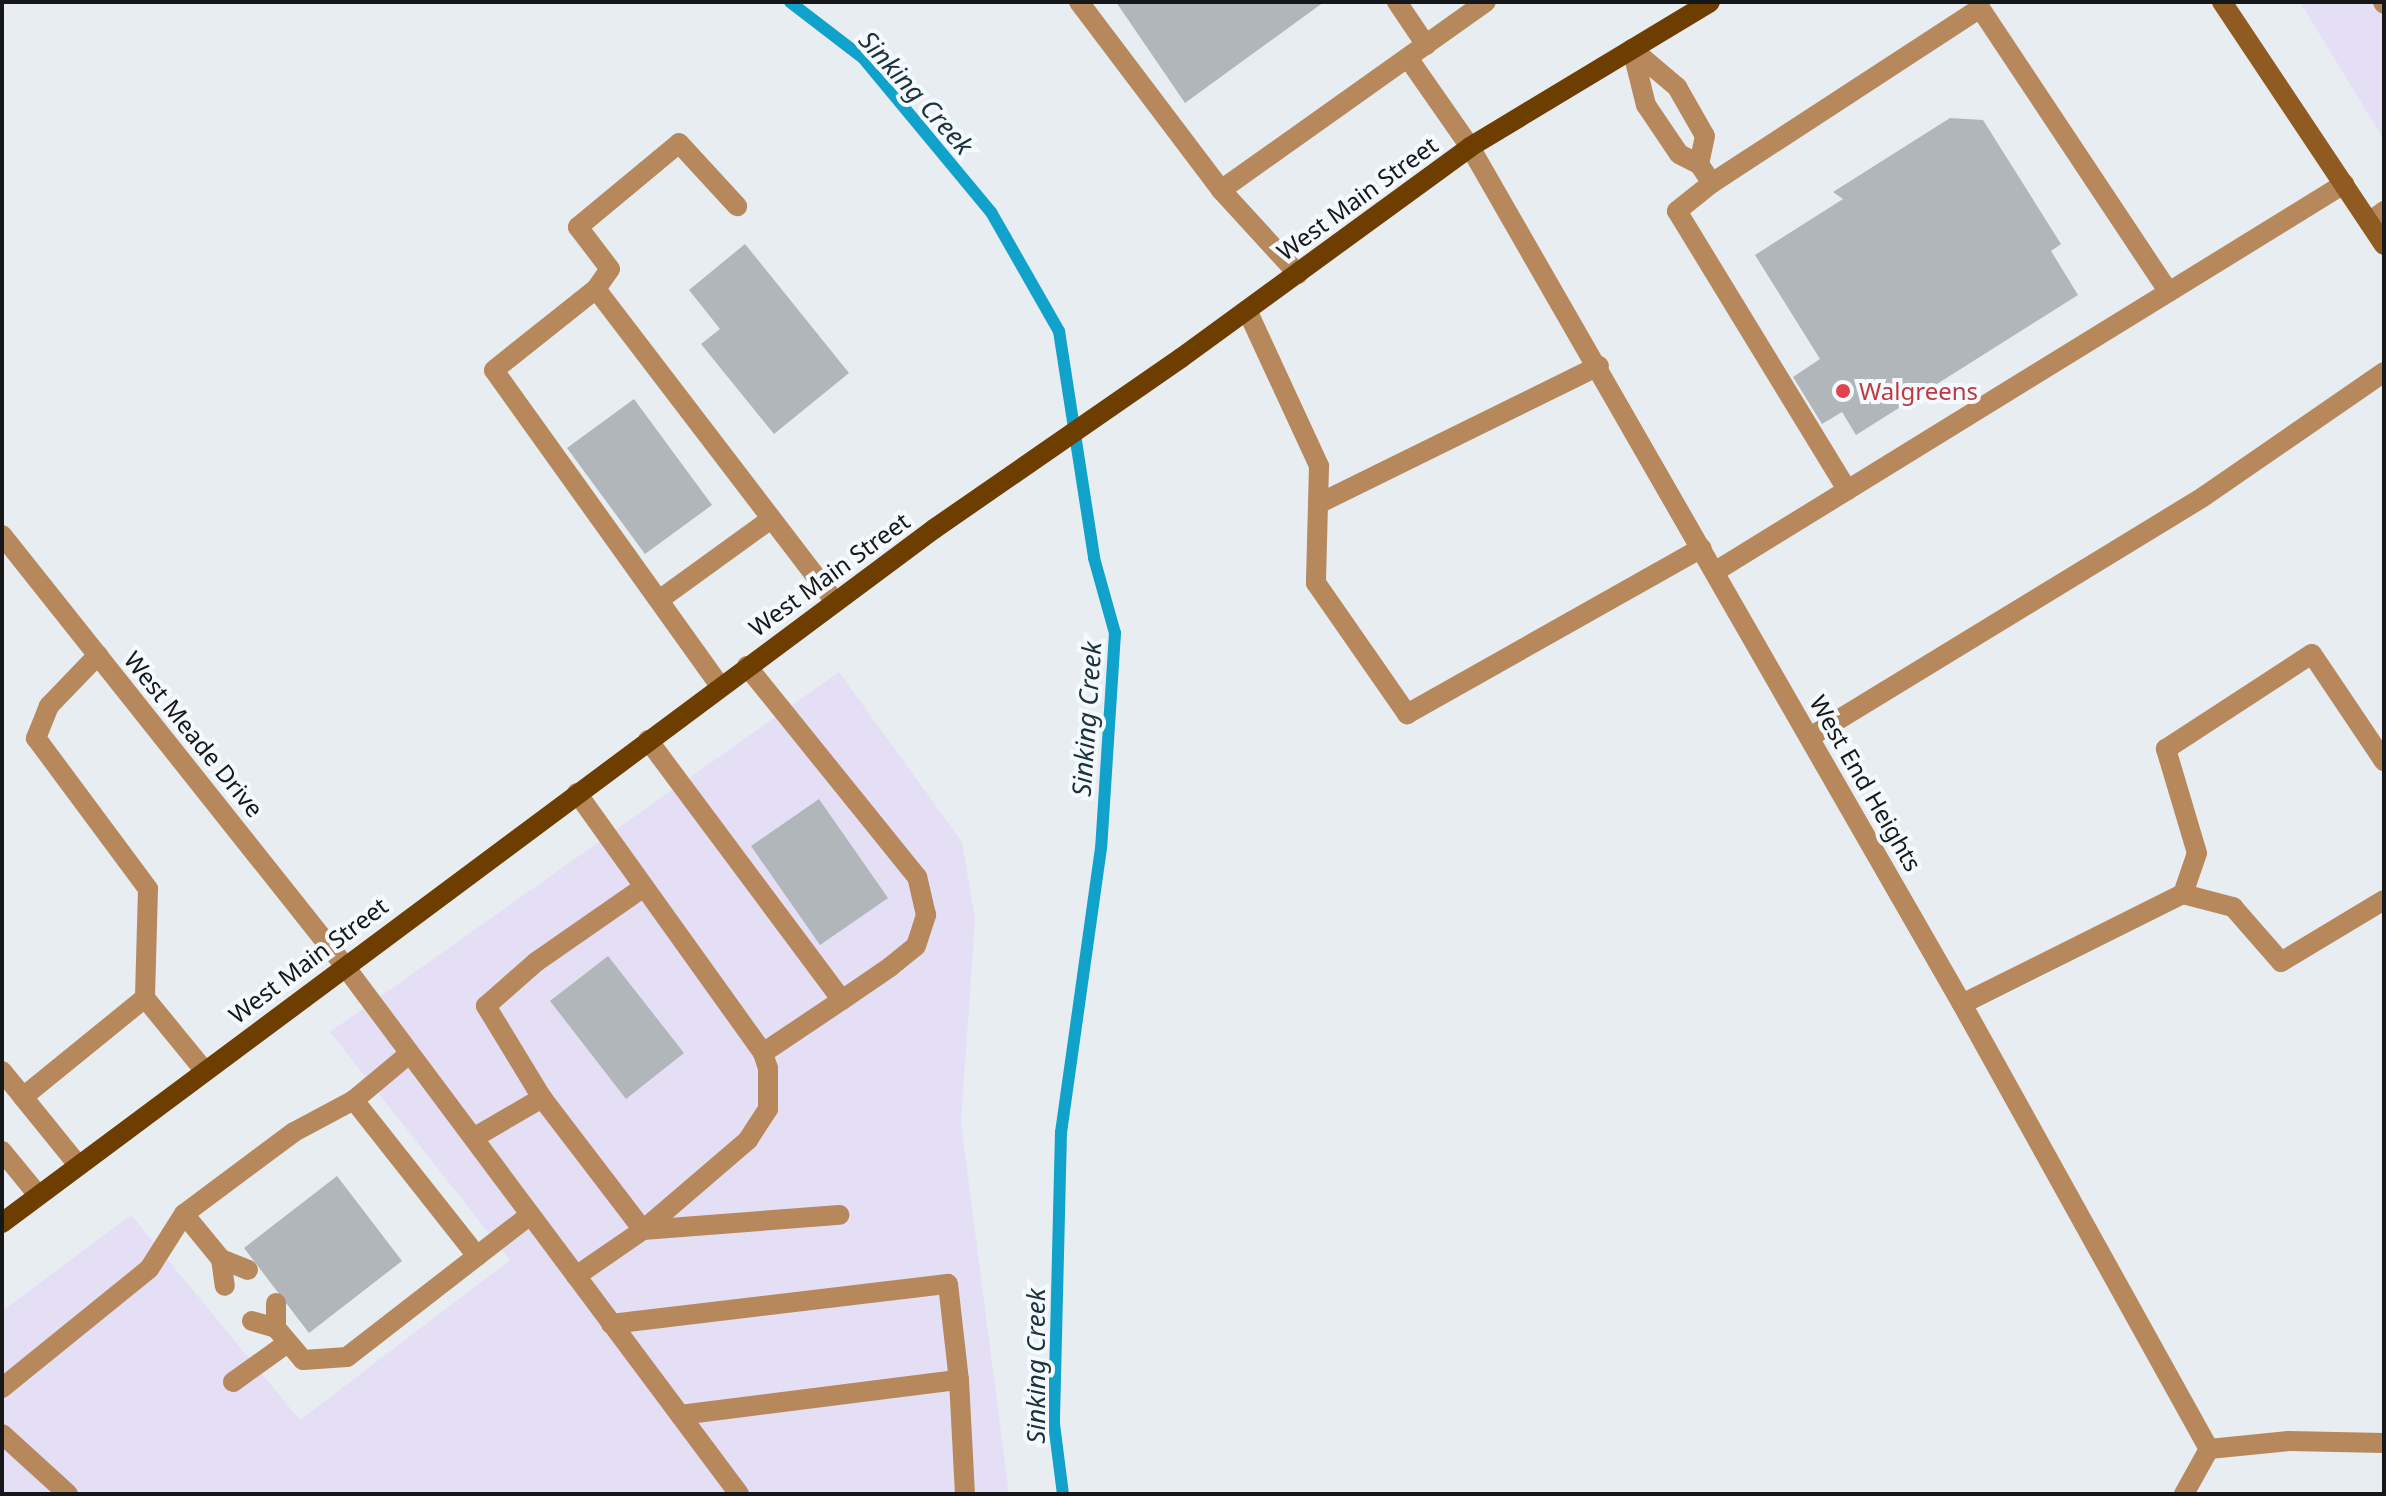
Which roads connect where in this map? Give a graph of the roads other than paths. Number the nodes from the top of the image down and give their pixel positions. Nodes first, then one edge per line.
1 (1079, 2) edge
2 (1397, 2) edge
3 (1486, 2) edge
4 (1710, 2) edge
5 (2222, 2) edge
6 (1426, 45) junction
7 (1632, 49) junction
8 (1408, 58) junction
9 (1470, 147) junction
10 (1699, 164) junction
11 (1712, 183) junction
12 (2344, 184) junction
13 (1221, 190) junction
14 (737, 206) dead end
15 (2376, 216) edge
16 (2384, 245) edge
17 (1298, 274) junction
18 (596, 289) junction
19 (2169, 292) junction
20 (1247, 310) junction
21 (1599, 366) junction
22 (2384, 372) edge
23 (1847, 490) junction
24 (1318, 504) junction
25 (771, 519) junction
26 (2, 535) edge
27 (1702, 548) junction
28 (1716, 571) junction
29 (659, 600) junction
30 (835, 602) junction
31 (98, 655) junction
32 (747, 666) junction
33 (720, 686) junction
34 (1810, 737) junction
35 (648, 740) junction
36 (2384, 761) edge
37 (577, 793) junction
38 (644, 887) junction
39 (2183, 894) junction
40 (2384, 900) edge
41 (344, 965) junction
42 (145, 998) junction
43 (842, 1000) junction
44 (1962, 1004) junction
45 (763, 1053) junction
46 (409, 1054) junction
47 (204, 1070) junction
48 (2, 1071) edge
49 (23, 1097) junction
50 (542, 1098) junction
51 (354, 1100) junction
52 (475, 1137) junction
53 (2, 1151) edge
54 (78, 1165) junction
55 (38, 1195) junction
56 (184, 1214) junction
57 (530, 1215) junction
58 (839, 1215) dead end
59 (2, 1223) edge
60 (643, 1230) junction
61 (477, 1256) junction
62 (221, 1259) junction
63 (248, 1270) dead end
64 (576, 1276) junction
65 (225, 1286) dead end
66 (276, 1303) dead end
67 (252, 1321) dead end
68 (611, 1324) junction
69 (281, 1336) junction
70 (959, 1380) junction
71 (233, 1382) dead end
72 (2, 1388) edge
73 (680, 1415) junction
74 (2, 1434) edge
75 (2384, 1443) edge
76 (2209, 1449) junction
77 (68, 1494) edge
78 (739, 1494) edge
79 (967, 1494) edge
80 (2184, 1494) edge

1 - 13 street
2 - 6 street
3 - 6 street
4 - 7 main road, West Main Street
5 - 12 main road
6 - 8 street
7 - 9 main road, West Main Street
7 - 10 street
7 - 10 street
8 - 9 street, West End Heights
8 - 13 street
9 - 17 main road, West Main Street
9 - 21 street, West End Heights
10 - 11 street
11 - 19 street
11 - 23 street
12 - 15 main road
12 - 19 street
13 - 17 street
14 - 18 street
15 - 16 main road
17 - 20 main road, West Main Street
18 - 25 street
18 - 29 street
19 - 23 street
20 - 24 street
20 - 30 main road, West Main Street
21 - 24 street
21 - 27 street, West End Heights
22 - 34 street
23 - 28 street
24 - 27 street
25 - 29 street
25 - 30 street
26 - 31 street, West Meade Drive
27 - 28 street, West End Heights
28 - 34 street, West End Heights
29 - 33 street
30 - 32 main road, West Main Street
31 - 41 street, West Meade Drive
31 - 42 street
32 - 33 main road, West Main Street
32 - 43 street
33 - 35 main road, West Main Street
34 - 44 street, West End Heights
35 - 37 main road, West Main Street
35 - 43 street
36 - 39 street
37 - 38 street
37 - 41 main road, West Main Street
38 - 45 street
38 - 50 street
39 - 40 street
39 - 44 street
41 - 46 street, West Meade Drive
41 - 47 main road, West Main Street
42 - 47 street
42 - 49 street
43 - 45 street
44 - 76 street, West End Heights
45 - 60 street
46 - 51 street
46 - 52 street, West Meade Drive
47 - 54 main road, West Main Street
48 - 49 street
49 - 54 street
50 - 52 street
50 - 60 street
51 - 56 street
51 - 61 street
52 - 57 street, West Meade Drive
53 - 55 street
54 - 55 main road, West Main Street
55 - 59 main road, West Main Street
56 - 62 street
56 - 72 street
57 - 61 street
57 - 64 street, West Meade Drive
58 - 60 street
60 - 64 street
61 - 69 street
62 - 63 street
62 - 65 street
64 - 68 street, West Meade Drive
66 - 69 street
67 - 69 street
68 - 70 street
68 - 73 street, West Meade Drive
69 - 71 street
70 - 73 street
70 - 79 street
73 - 78 street, West Meade Drive
74 - 77 street
75 - 76 street
76 - 80 street

